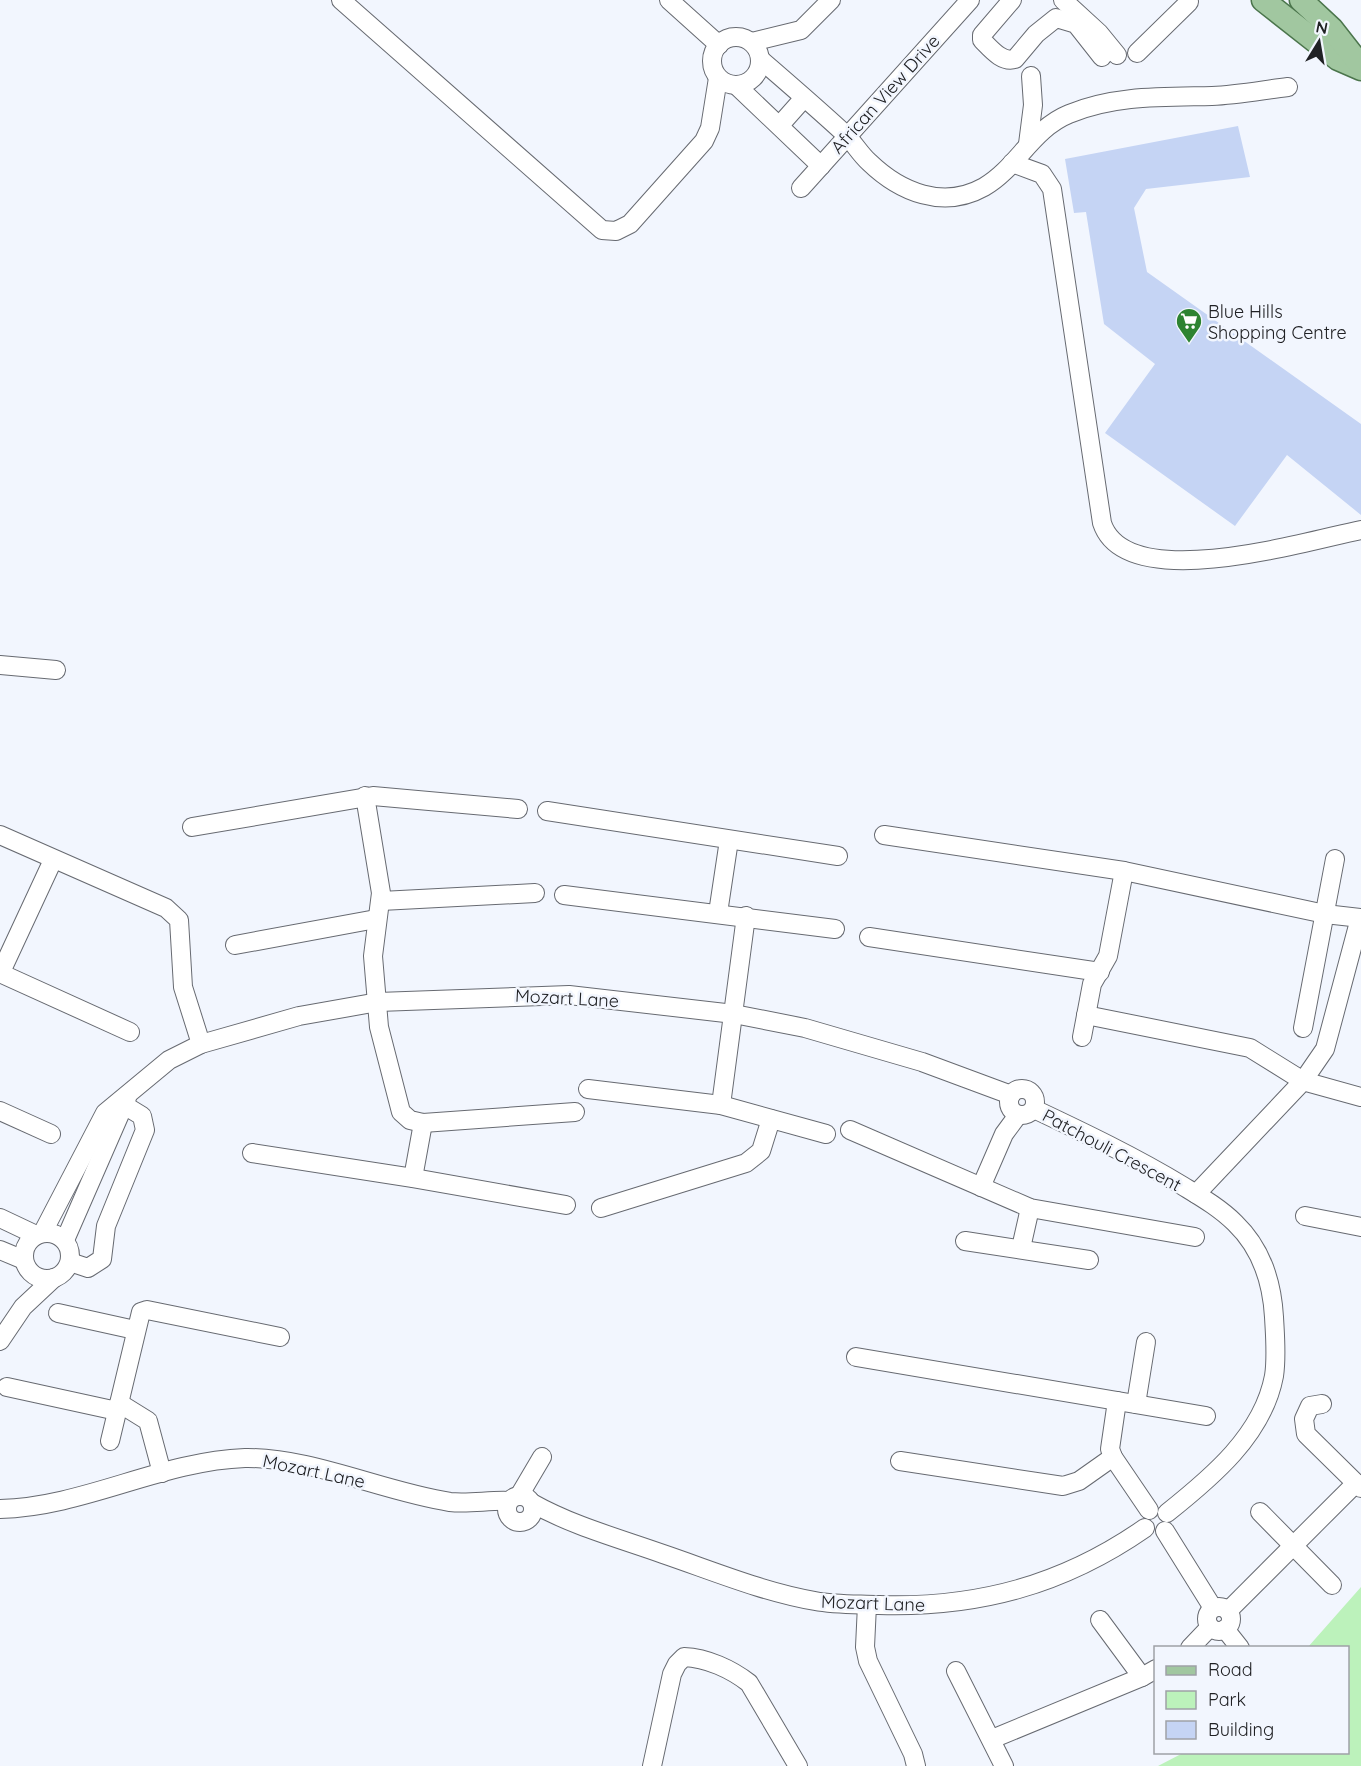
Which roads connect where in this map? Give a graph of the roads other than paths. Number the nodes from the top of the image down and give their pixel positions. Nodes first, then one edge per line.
1 (341, 0) edge
2 (669, 0) edge
3 (831, 0) edge
4 (970, 0) edge
5 (1012, 0) edge
6 (1064, 0) edge
7 (1263, 0) edge
8 (1301, 0) edge
9 (1189, 2) dead end
10 (752, 42) junction
11 (719, 45) junction
12 (1137, 53) dead end
13 (760, 59) junction
14 (1361, 67) edge
15 (1031, 76) dead end
16 (718, 78) junction
17 (738, 86) junction
18 (1288, 87) dead end
19 (804, 98) junction
20 (780, 125) junction
21 (847, 136) junction
22 (1028, 144) junction
23 (1012, 163) junction
24 (821, 166) junction
25 (801, 188) dead end
26 (1361, 530) edge
27 (0, 664) edge
28 (56, 670) dead end
29 (365, 796) junction
30 (518, 809) dead end
31 (547, 811) dead end
32 (192, 827) dead end
33 (0, 835) edge
34 (884, 835) dead end
35 (729, 840) junction
36 (838, 856) dead end
37 (1335, 859) dead end
38 (53, 860) junction
39 (1124, 871) junction
40 (535, 893) dead end
41 (564, 895) dead end
42 (381, 901) junction
43 (718, 913) junction
44 (1325, 914) junction
45 (746, 916) junction
46 (1360, 918) edge
47 (376, 919) junction
48 (835, 929) dead end
49 (869, 937) dead end
50 (235, 945) dead end
51 (1100, 972) junction
52 (0, 974) edge
53 (378, 1002) junction
54 (734, 1014) junction
55 (1086, 1015) junction
56 (1303, 1028) dead end
57 (130, 1032) dead end
58 (1082, 1037) dead end
59 (201, 1044) junction
60 (1303, 1081) junction
61 (588, 1089) dead end
62 (1011, 1095) joint
63 (1361, 1097) edge
64 (127, 1098) junction
65 (721, 1105) junction
66 (0, 1111) edge
67 (575, 1112) dead end
68 (1026, 1112) junction
69 (771, 1119) junction
70 (423, 1123) junction
71 (850, 1130) dead end
72 (51, 1134) dead end
73 (826, 1134) dead end
74 (252, 1153) dead end
75 (413, 1178) junction
76 (981, 1187) junction
77 (1196, 1194) junction
78 (566, 1205) dead end
79 (601, 1208) dead end
80 (1030, 1208) junction
81 (1305, 1216) dead end
82 (0, 1218) edge
83 (1361, 1227) edge
84 (40, 1234) junction
85 (1195, 1237) dead end
86 (65, 1240) junction
87 (965, 1241) dead end
88 (1021, 1248) junction
89 (0, 1250) edge
90 (1089, 1260) dead end
91 (70, 1262) junction
92 (25, 1264) junction
93 (54, 1278) junction
94 (23, 1307) junction
95 (58, 1313) dead end
96 (135, 1330) junction
97 (280, 1337) dead end
98 (0, 1341) edge
99 (1146, 1341) dead end
100 (856, 1357) dead end
101 (7, 1387) dead end
102 (1117, 1401) junction
103 (1136, 1404) junction
104 (1322, 1404) dead end
105 (118, 1407) junction
106 (1206, 1416) dead end
107 (110, 1441) dead end
108 (1113, 1457) junction
109 (900, 1461) dead end
110 (538, 1465) dead end
111 (162, 1473) junction
112 (1358, 1485) edge
113 (0, 1509) edge
114 (1158, 1511) junction
115 (1260, 1512) dead end
116 (517, 1515) junction
117 (1145, 1528) junction
118 (1165, 1531) junction
119 (1294, 1546) junction
120 (1332, 1585) dead end
121 (867, 1605) junction
122 (1221, 1610) junction
123 (1100, 1620) dead end
124 (1217, 1628) junction
125 (1191, 1646) edge
126 (1239, 1646) edge
127 (956, 1671) dead end
128 (1149, 1673) edge
129 (992, 1739) junction
130 (656, 1765) edge
131 (798, 1766) edge
132 (916, 1766) edge
133 (1004, 1766) edge

1 - 16 street
2 - 11 street
3 - 10 street
4 - 21 street, African View Drive
5 - 6 street
7 - 14 main road
8 - 14 main road
9 - 12 street
10 - 11 street
10 - 13 street
11 - 16 street
13 - 17 street
13 - 19 street
15 - 22 street
16 - 17 street
17 - 20 street
18 - 22 street
19 - 20 street
19 - 21 street
20 - 24 street
21 - 23 street
21 - 24 street, African View Drive
22 - 23 street
23 - 26 street
24 - 25 street, African View Drive
27 - 28 street
29 - 30 street
29 - 32 street
29 - 42 street
31 - 35 street
33 - 38 street
34 - 39 street
35 - 36 street
35 - 43 street
37 - 44 street
38 - 52 street
38 - 59 street
39 - 44 street
39 - 51 street
40 - 42 street
41 - 43 street
42 - 47 street
43 - 45 street
44 - 46 street
44 - 56 street
45 - 48 street
45 - 54 street
46 - 60 street
47 - 50 street
47 - 53 street
49 - 51 street
51 - 55 street
52 - 57 street
53 - 54 street, Mozart Lane
53 - 59 street, Mozart Lane
53 - 70 street
54 - 62 street, Mozart Lane
54 - 65 street
55 - 58 street
55 - 60 street
59 - 64 street, Mozart Lane
60 - 63 street
60 - 77 street
61 - 65 street
62 - 68 street, Patchouli Crescent
64 - 84 street, Mozart Lane
64 - 86 street, Mozart Lane
64 - 91 street
65 - 69 street
66 - 72 street
67 - 70 street
68 - 76 street
68 - 77 street, Patchouli Crescent
69 - 73 street
69 - 79 street
70 - 75 street
71 - 76 street
74 - 75 street
75 - 78 street
76 - 80 street
77 - 114 street, Patchouli Crescent
80 - 85 street
80 - 88 street
81 - 83 street
82 - 84 street
84 - 86 street
84 - 92 street
86 - 91 street
87 - 88 street
88 - 90 street
89 - 92 street
91 - 93 street
92 - 93 street
92 - 94 street
93 - 94 street
94 - 98 street
95 - 96 street
96 - 97 street
96 - 105 street
99 - 103 street
100 - 102 street
101 - 105 street
102 - 103 street
102 - 108 street
103 - 106 street
104 - 112 street
105 - 107 street
105 - 111 street
108 - 109 street
108 - 114 street
110 - 116 street
111 - 113 street, Mozart Lane
111 - 116 street, Mozart Lane
112 - 119 street
114 - 117 street
114 - 118 street
115 - 119 street
116 - 121 street, Mozart Lane
117 - 118 street
117 - 121 street, Mozart Lane
118 - 122 street
119 - 120 street
119 - 122 street
121 - 132 street
122 - 124 street
123 - 128 street
124 - 125 street
124 - 126 street
127 - 129 street
128 - 129 street
129 - 133 street
130 - 131 street

